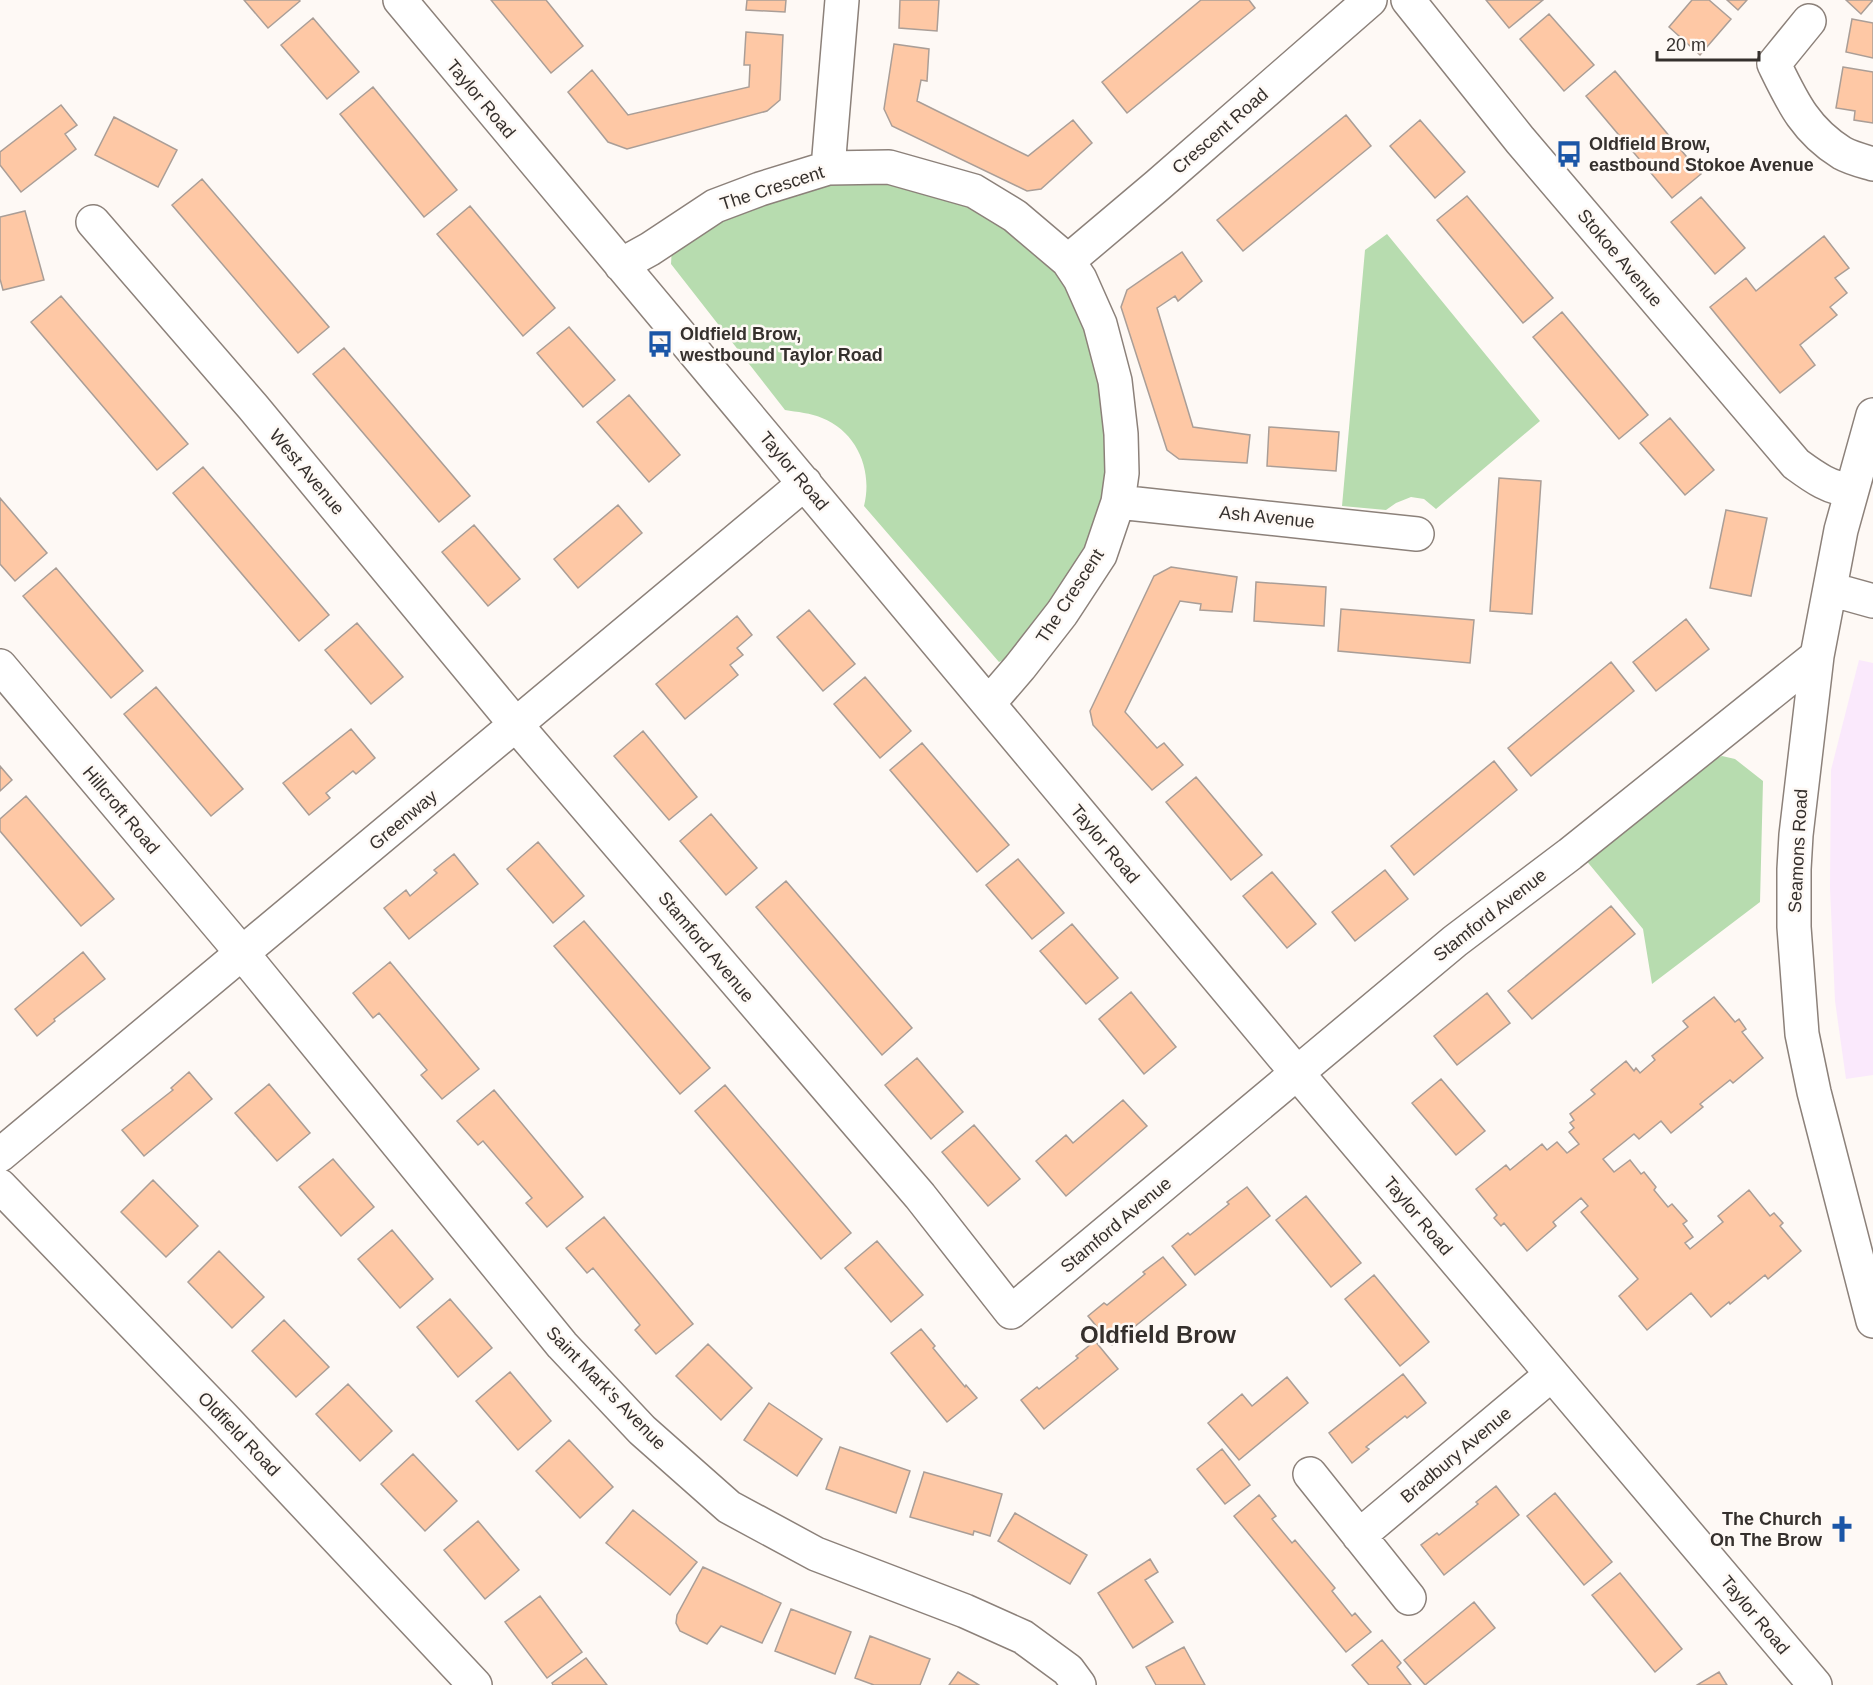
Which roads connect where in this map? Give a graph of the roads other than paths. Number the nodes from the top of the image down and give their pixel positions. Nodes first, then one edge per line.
1 (400, 0) edge
2 (842, 0) edge
3 (1370, 0) edge
4 (1408, 0) edge
5 (1809, 21) dead end
6 (1873, 164) edge
7 (828, 168) junction
8 (93, 222) dead end
9 (1068, 261) junction
10 (621, 265) junction
11 (1873, 416) edge
12 (805, 483) junction
13 (1852, 489) junction
14 (1118, 502) junction
15 (1416, 534) dead end
16 (1830, 589) junction
17 (1873, 601) edge
18 (1817, 656) junction
19 (0, 666) edge
20 (988, 703) junction
21 (517, 726) junction
22 (242, 953) junction
23 (1298, 1074) junction
24 (0, 1155) edge
25 (0, 1186) edge
26 (1871, 1307) edge
27 (1552, 1374) junction
28 (1310, 1474) dead end
29 (1359, 1536) junction
30 (1409, 1598) dead end
31 (475, 1685) edge
32 (1079, 1685) edge
33 (1815, 1685) edge

1 - 10 street, Taylor Road
2 - 7 street
3 - 9 street, Crescent Road
4 - 13 street, Stokoe Avenue
5 - 6 street
7 - 9 street, The Crescent
7 - 10 street, The Crescent
8 - 21 street, West Avenue
9 - 14 street, The Crescent
10 - 12 street, Taylor Road
11 - 13 street, Seamons Road
12 - 20 street, Taylor Road
12 - 21 street, Greenway
13 - 16 street, Seamons Road
14 - 15 street, Ash Avenue
14 - 20 street, The Crescent
16 - 17 street
16 - 18 street, Seamons Road
18 - 23 street, Stamford Avenue
18 - 26 street, Seamons Road
19 - 22 street, Hillcroft Road
20 - 23 street, Taylor Road
21 - 22 street, Greenway
21 - 23 street, Stamford Avenue
22 - 24 street, Greenway
22 - 32 street, Saint Mark's Avenue
23 - 27 street, Taylor Road
25 - 31 street, Oldfield Road
27 - 29 street, Bradbury Avenue
27 - 33 street, Taylor Road
28 - 29 street
29 - 30 street

